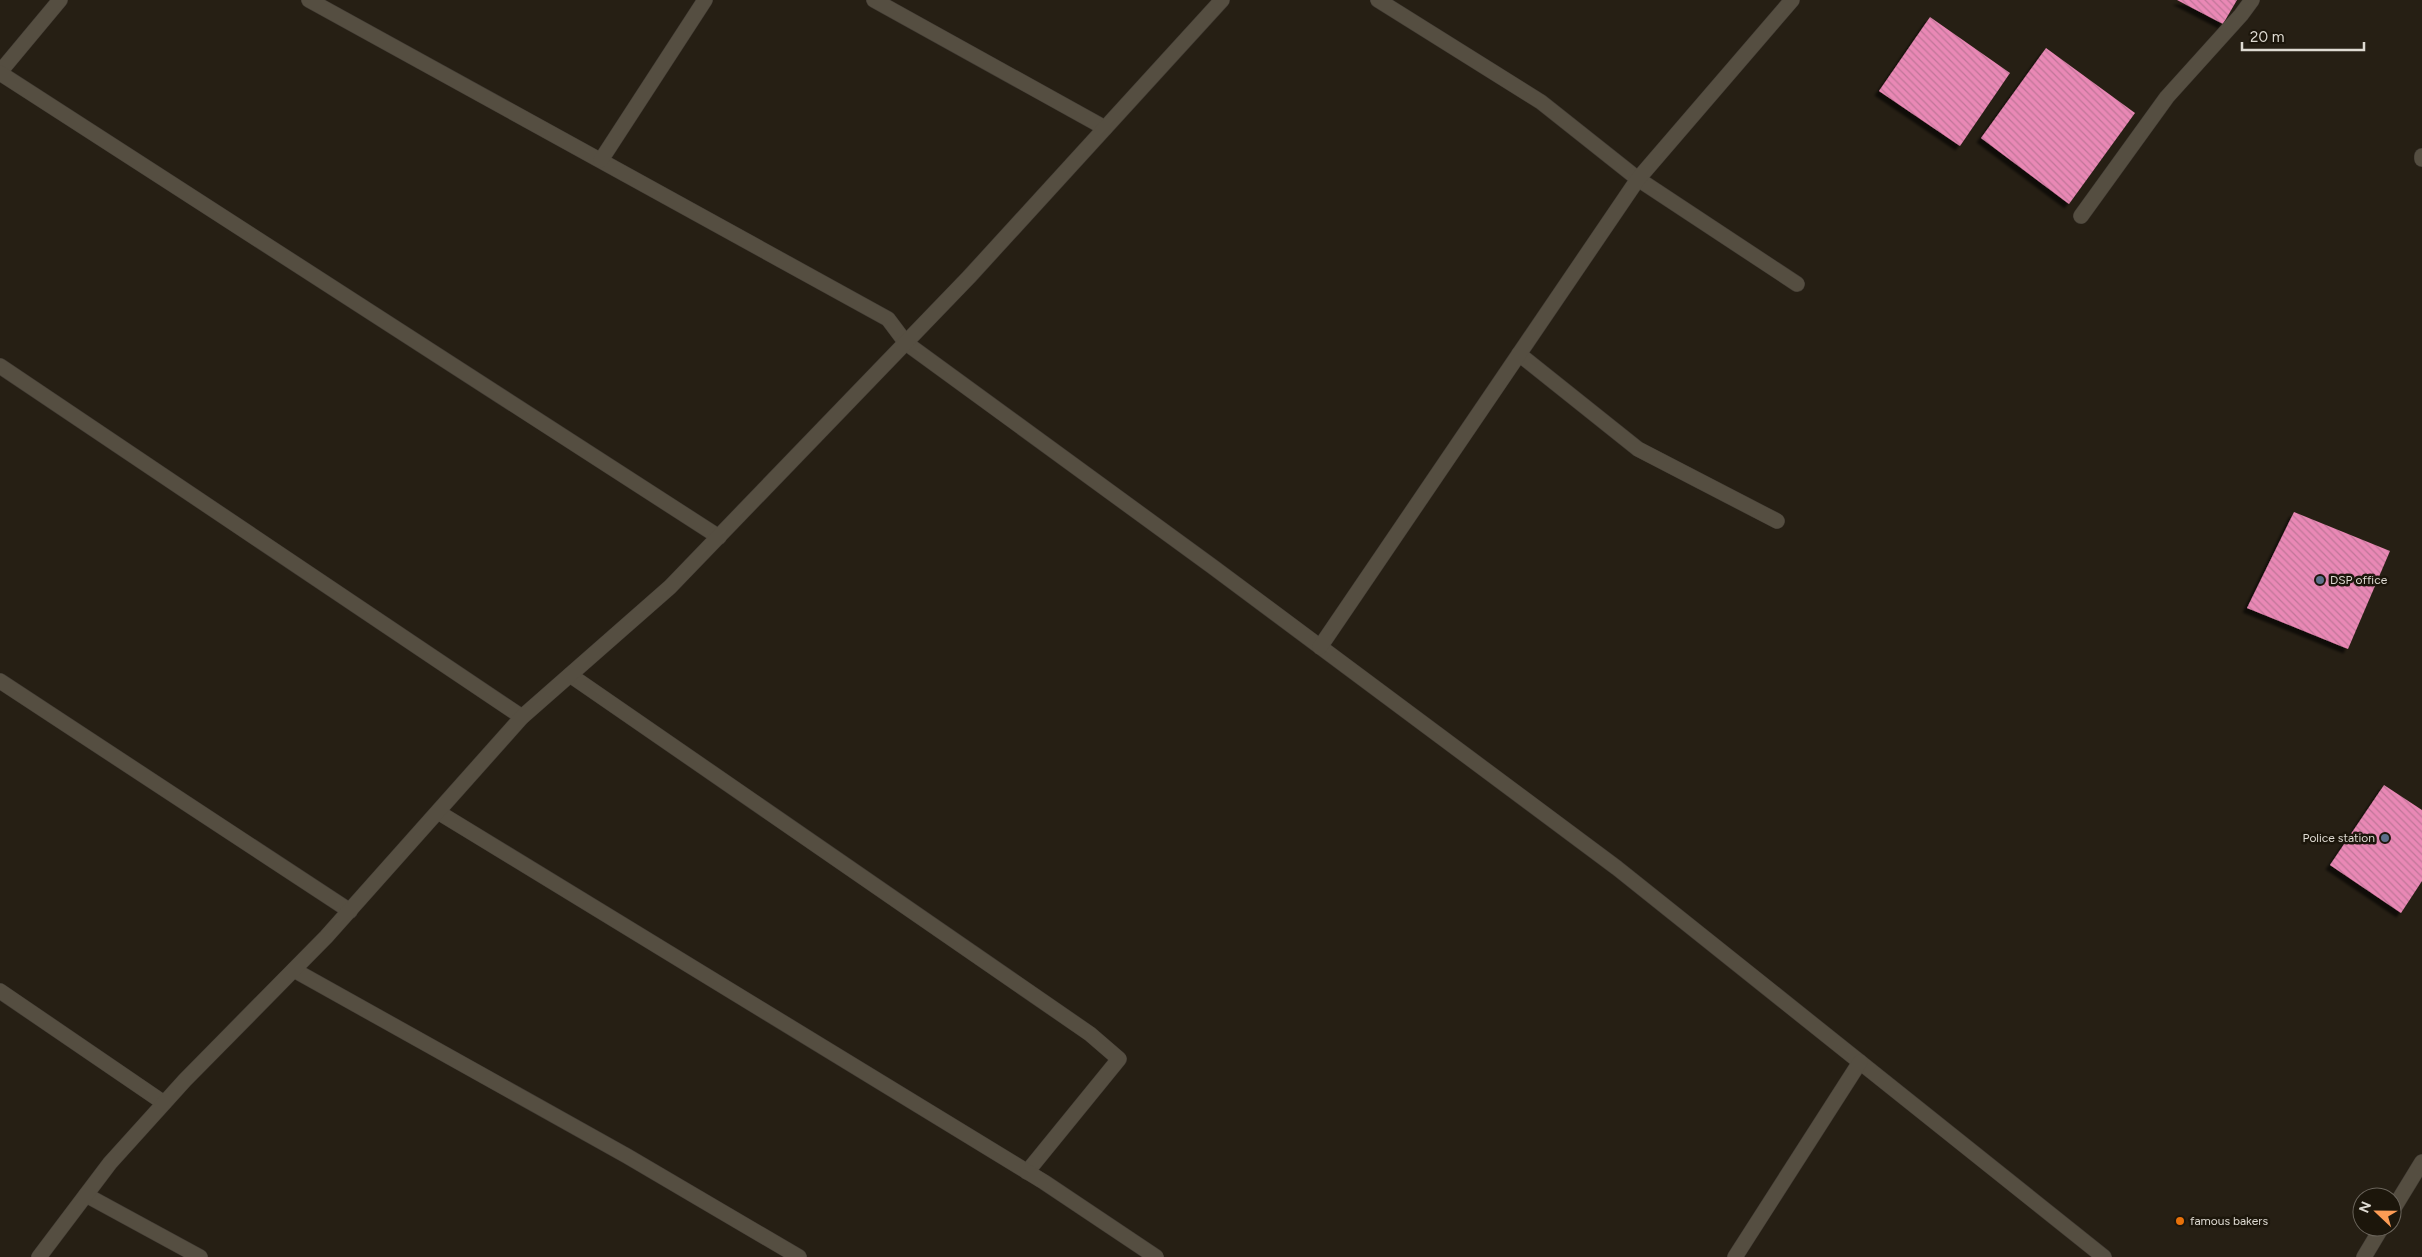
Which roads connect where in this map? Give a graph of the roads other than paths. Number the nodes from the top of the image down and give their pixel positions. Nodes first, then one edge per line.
1 (60, 0) edge
2 (309, 0) edge
3 (705, 0) edge
4 (874, 0) edge
5 (1222, 0) edge
6 (1378, 0) edge
7 (2252, 0) edge
8 (1784, 3) edge
9 (0, 72) edge
10 (1105, 128) junction
11 (601, 160) junction
12 (1638, 179) junction
13 (2081, 216) dead end
14 (1798, 284) dead end
15 (906, 344) junction
16 (1518, 354) junction
17 (0, 366) edge
18 (1777, 521) dead end
19 (719, 536) junction
20 (1320, 647) junction
21 (570, 675) junction
22 (0, 682) edge
23 (522, 718) junction
24 (438, 812) junction
25 (350, 911) junction
26 (294, 970) junction
27 (0, 991) edge
28 (1860, 1062) junction
29 (164, 1103) junction
30 (2422, 1162) edge
31 (1027, 1172) junction
32 (86, 1195) junction
33 (2402, 1195) edge
34 (2376, 1237) edge
35 (39, 1257) edge
36 (200, 1257) edge
37 (799, 1257) edge
38 (1156, 1257) edge
39 (1735, 1257) edge
40 (2104, 1257) edge
41 (2364, 1257) edge

1 - 9 street
2 - 11 street
3 - 11 street
4 - 10 street
5 - 10 street
6 - 12 street
7 - 13 street
8 - 12 street
9 - 19 street
10 - 15 street
11 - 15 street
12 - 14 street
12 - 16 street
15 - 19 street
15 - 20 street
16 - 18 street
16 - 20 street
17 - 23 street
19 - 21 street
20 - 28 street
21 - 23 street
21 - 31 street
22 - 25 street
23 - 24 street
24 - 25 street
24 - 31 street
25 - 26 street
26 - 29 street
26 - 37 street
27 - 29 street
28 - 39 street
28 - 40 street
29 - 32 street
30 - 33 street
31 - 38 street
32 - 35 street
32 - 36 street
34 - 41 street

